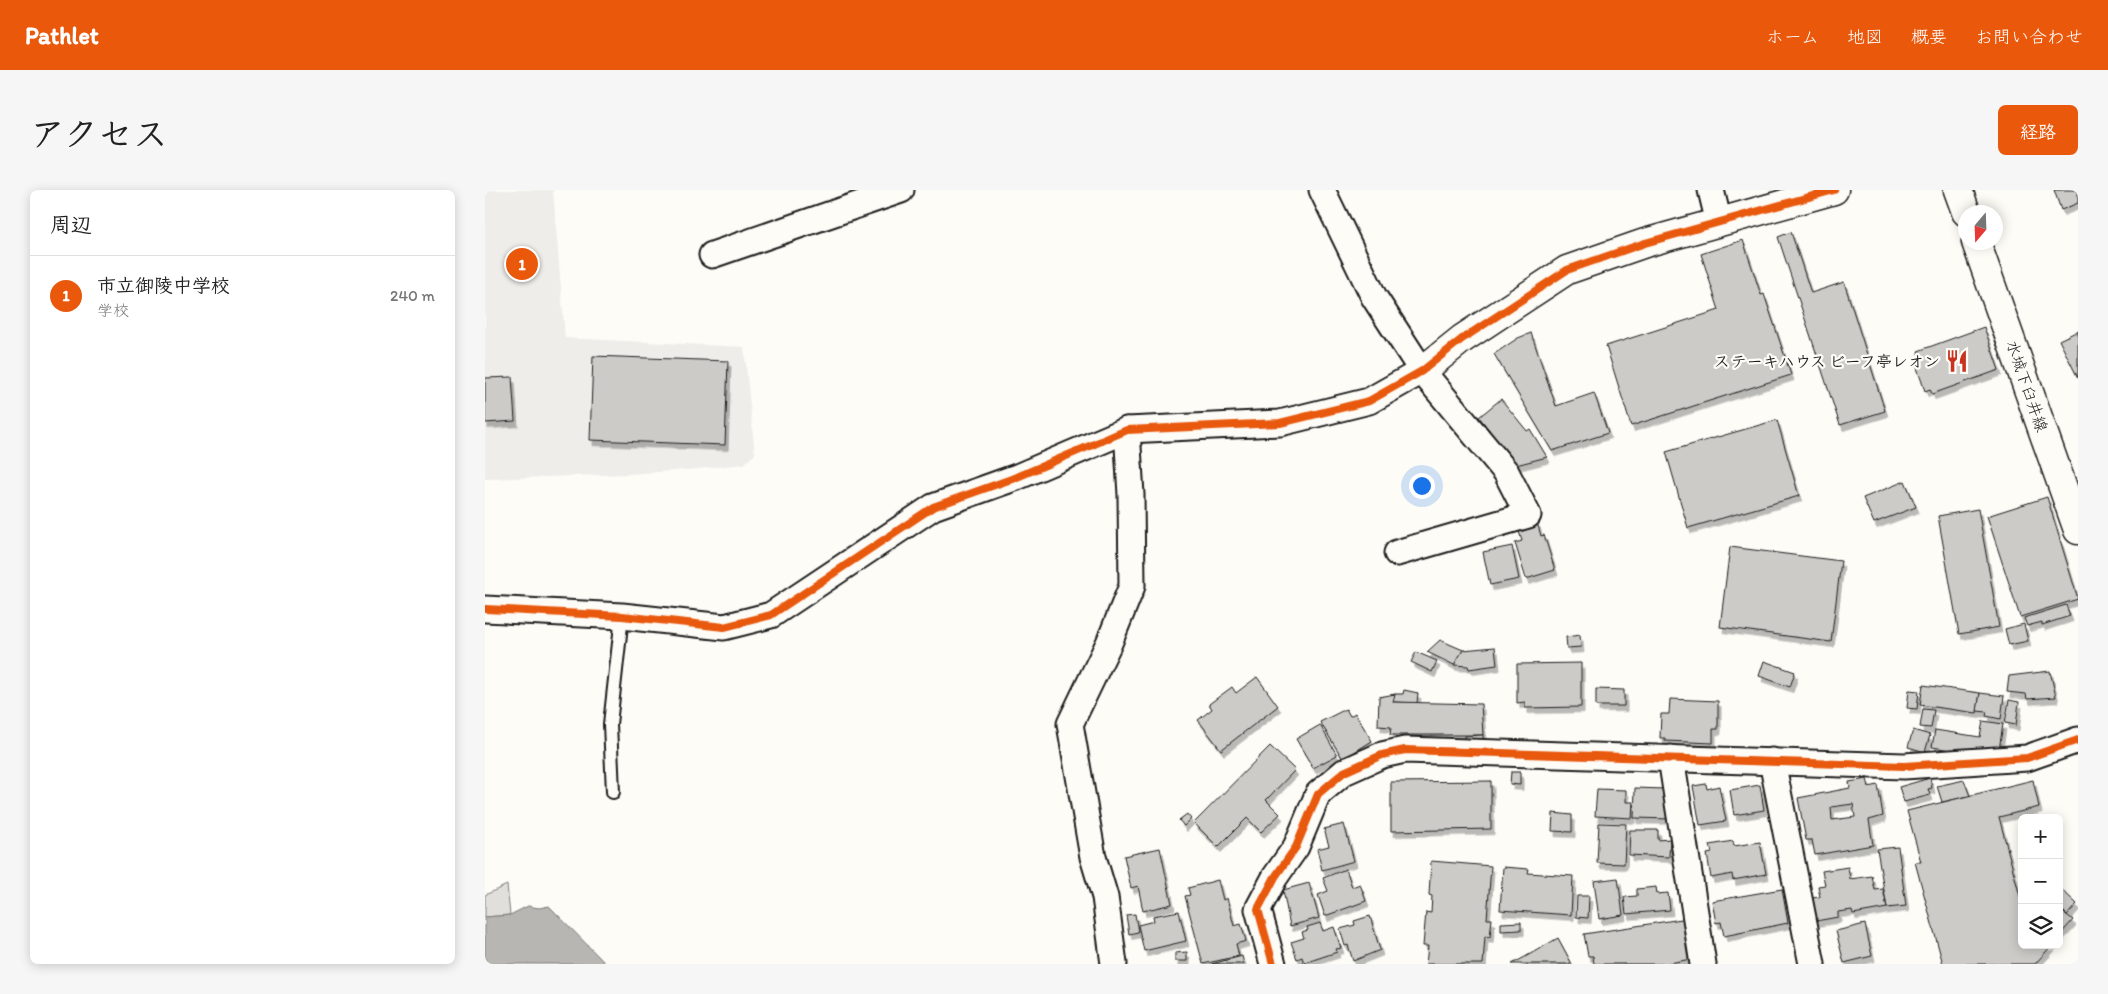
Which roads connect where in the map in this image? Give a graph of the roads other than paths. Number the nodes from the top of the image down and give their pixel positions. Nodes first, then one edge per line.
1 (901, 190) edge
2 (1322, 190) edge
3 (1711, 190) edge
4 (1834, 190) edge
5 (1958, 190) edge
6 (1963, 205) edge
7 (1719, 223) junction
8 (1979, 250) edge
9 (712, 255) dead end
10 (1422, 370) junction
11 (1127, 430) junction
12 (2078, 530) edge
13 (1397, 553) dead end
14 (485, 609) edge
15 (622, 616) junction
16 (2078, 740) edge
17 (1671, 758) junction
18 (1772, 761) junction
19 (613, 792) dead end
20 (1114, 964) edge
21 (1273, 964) edge
22 (1703, 964) edge
23 (1812, 964) edge

1 - 9 street
2 - 10 street
3 - 7 street
4 - 7 street
5 - 6 street
7 - 10 street
8 - 12 street, 水城下臼井線
10 - 11 street
10 - 13 street
11 - 15 street
11 - 20 street
14 - 15 street
15 - 19 lane
16 - 18 street
17 - 18 street
17 - 21 street
17 - 22 street
18 - 23 street

